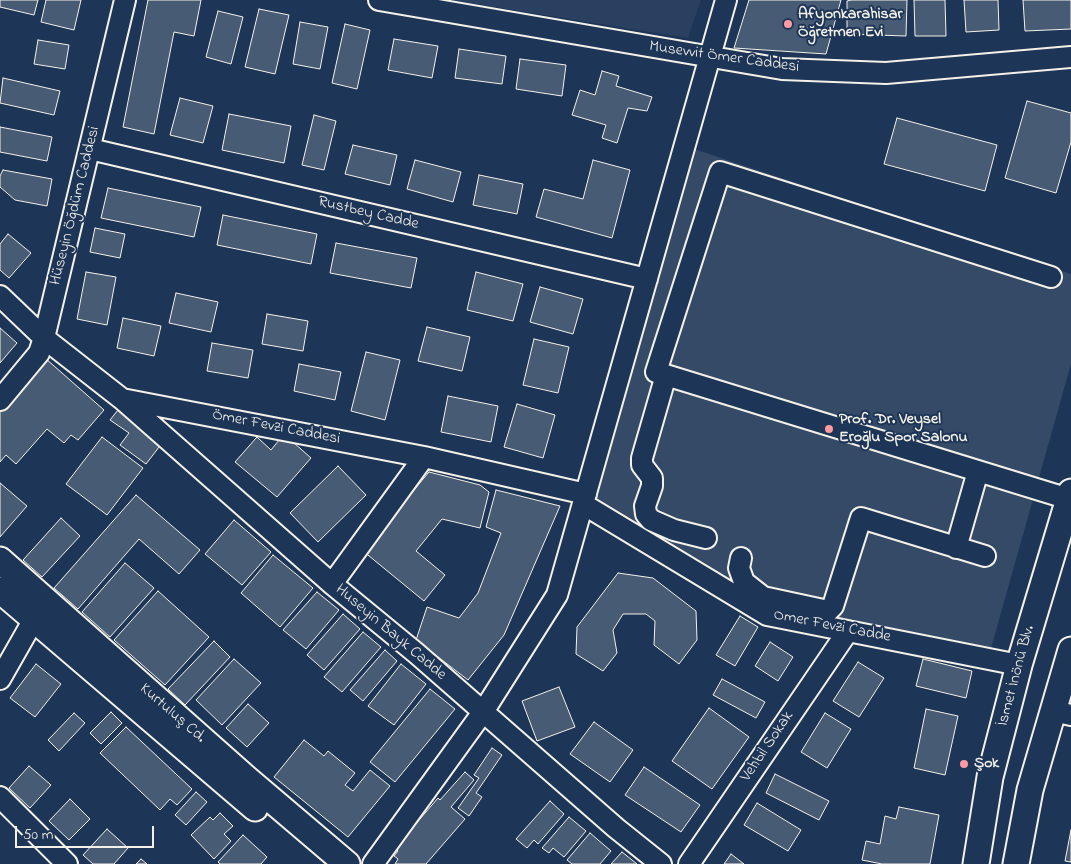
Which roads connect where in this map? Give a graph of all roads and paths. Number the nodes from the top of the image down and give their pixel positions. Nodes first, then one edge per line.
1 (125, 0) edge
2 (380, 0) edge
3 (726, 0) edge
4 (1071, 56) edge
5 (710, 57) junction
6 (90, 149) junction
7 (1051, 278) dead end
8 (647, 279) junction
9 (0, 296) edge
10 (44, 338) junction
11 (666, 375) junction
12 (122, 399) junction
13 (0, 400) edge
14 (424, 457) junction
15 (978, 471) junction
16 (1070, 496) edge
17 (585, 499) junction
18 (706, 538) dead end
19 (956, 548) junction
20 (985, 556) dead end
21 (741, 558) dead end
22 (0, 560) edge
23 (332, 584) junction
24 (0, 590) edge
25 (33, 621) junction
26 (848, 631) junction
27 (1071, 650) edge
28 (1019, 665) junction
29 (0, 679) edge
30 (483, 712) junction
31 (1062, 713) edge
32 (990, 777) junction
33 (0, 797) edge
34 (67, 864) edge
35 (320, 864) edge
36 (347, 864) edge
37 (373, 864) edge
38 (661, 864) edge
39 (689, 864) edge
40 (964, 864) edge
41 (976, 864) edge
42 (1016, 864) edge

1 - 6 street, Hüseyin Öğdüm Caddesi
2 - 5 street, Musevvit Ömer Caddesi
3 - 5 street
4 - 5 street, Musevvit Ömer Caddesi
5 - 8 street
6 - 8 street, Rustbey Cadde
6 - 10 street, Hüseyin Öğdüm Caddesi
7 - 11 street
8 - 17 street
9 - 10 street, Ömer Fevzi Caddesi
10 - 12 street, Ömer Fevzi Caddesi
10 - 13 street, Hüseyin Öğdüm Caddesi
11 - 15 street
11 - 18 street
12 - 14 street, Ömer Fevzi Caddesi
12 - 23 street, Huseyin Bayk Cadde
14 - 17 street, Ömer Fevzi Caddesi
14 - 23 street
15 - 16 street
15 - 19 street
16 - 28 main road, İsmet İnönü Blv.
17 - 26 street, Omer Fevzi Cadde
17 - 30 street
19 - 20 street
19 - 21 street
22 - 36 main road, Kurtuluş Cd.
23 - 30 street, Huseyin Bayk Cadde
24 - 25 main road, Kurtuluş Cd.
25 - 29 street
25 - 35 main road, Kurtuluş Cd.
26 - 28 street, Omer Fevzi Cadde
26 - 39 street, Vehbil Sokak
27 - 31 main road
28 - 32 main road, İsmet İnönü Blv.
30 - 37 street
30 - 38 street, Huseyin Bayk Cadde
31 - 42 main road
32 - 40 main road
32 - 41 main road, İsmet İnönü Blv.
33 - 34 street

